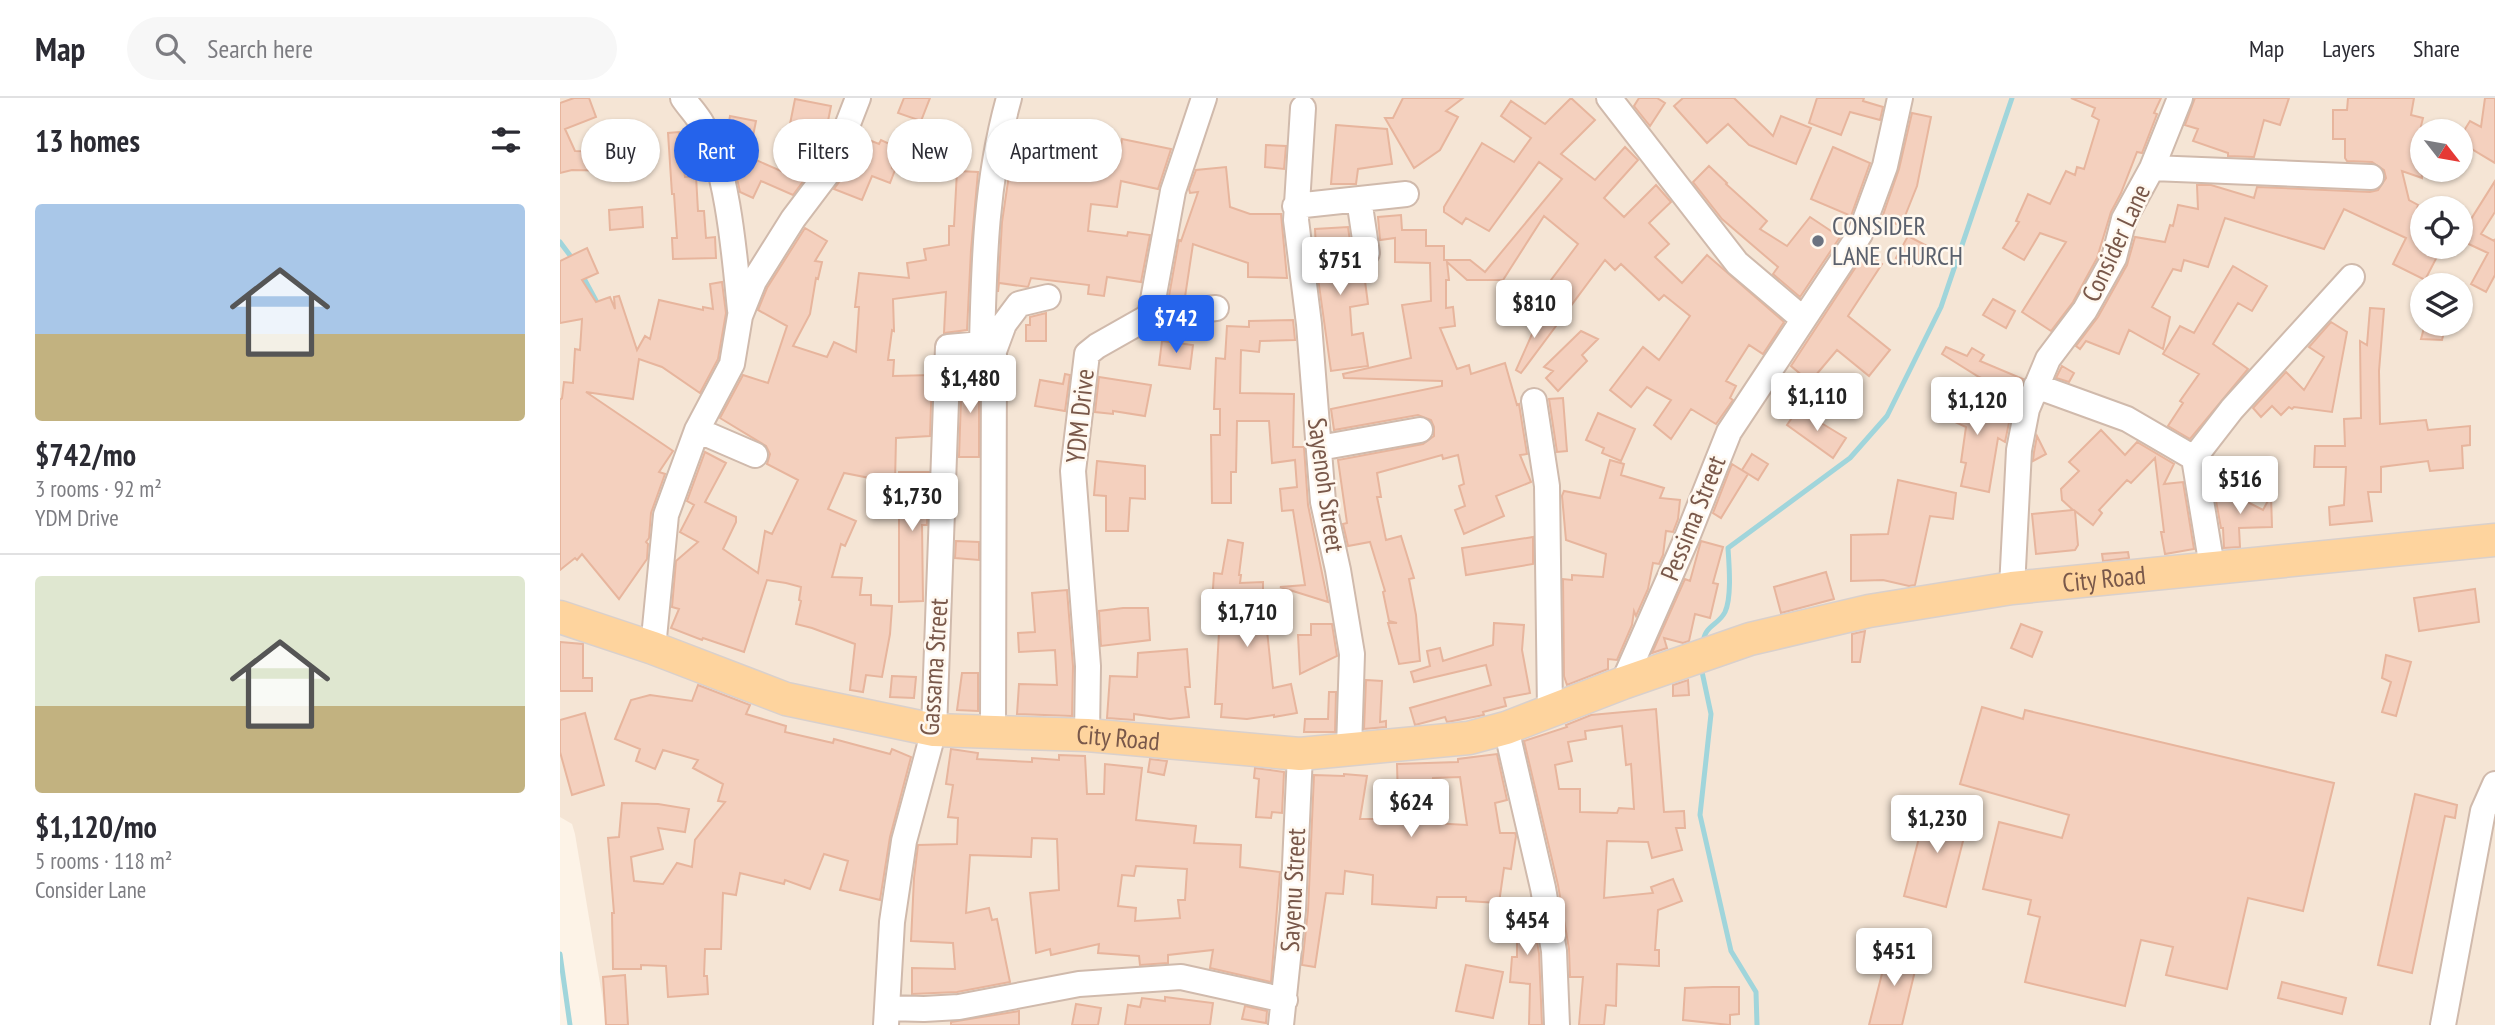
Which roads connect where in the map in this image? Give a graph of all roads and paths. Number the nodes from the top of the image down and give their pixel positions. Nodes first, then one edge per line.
1 (683, 98) edge
2 (858, 98) edge
3 (1009, 98) edge
4 (1204, 98) edge
5 (1609, 98) edge
6 (1900, 98) edge
7 (2180, 98) edge
8 (1303, 108) dead end
9 (2152, 168) junction
10 (2371, 177) dead end
11 (1406, 194) dead end
12 (1359, 199) junction
13 (1296, 213) junction
14 (1367, 253) dead end
15 (2352, 277) dead end
16 (1048, 297) dead end
17 (1216, 308) dead end
18 (740, 316) junction
19 (1150, 316) junction
20 (1803, 319) junction
21 (2036, 386) junction
22 (1535, 401) dead end
23 (696, 430) junction
24 (1420, 430) dead end
25 (1319, 448) junction
26 (755, 456) dead end
27 (2194, 458) junction
28 (2495, 540) edge
29 (2212, 567) junction
30 (2012, 588) junction
31 (560, 617) edge
32 (653, 648) junction
33 (1623, 683) junction
34 (1550, 710) junction
35 (1506, 728) junction
36 (934, 730) junction
37 (993, 730) junction
38 (1087, 735) junction
39 (1349, 749) junction
40 (1300, 754) junction
41 (2495, 784) edge
42 (1285, 1000) junction
43 (887, 1016) edge
44 (1281, 1025) edge
45 (1557, 1025) edge
46 (2443, 1025) edge

1 - 18 street
2 - 18 street
3 - 36 street, Gassama Street
4 - 19 street
5 - 20 street
6 - 20 street, Pessima Street
7 - 9 street, Consider Lane
8 - 13 street, Sayenoh Street
9 - 10 street
9 - 21 street, Consider Lane
11 - 12 street
12 - 13 street
12 - 14 street
13 - 25 street, Sayenoh Street
15 - 27 street
16 - 37 street
17 - 19 street
18 - 23 street
19 - 38 street, YDM Drive
20 - 33 street, Pessima Street
21 - 27 street
21 - 30 street, Consider Lane
22 - 34 street
23 - 26 street
23 - 32 street
24 - 25 street
25 - 39 street, Sayenoh Street
27 - 29 street
28 - 29 main road, City Road
29 - 30 main road, City Road
30 - 33 main road, City Road
31 - 32 main road, City Road
32 - 36 main road, City Road
33 - 34 main road, City Road
34 - 35 main road, City Road
35 - 39 main road, City Road
35 - 45 street
36 - 37 main road, City Road
36 - 43 street, Gassama Street
37 - 38 main road, City Road
38 - 40 main road, City Road
39 - 40 main road, City Road
40 - 42 street, Sayenu Street
41 - 46 street
42 - 43 street
42 - 44 street, Sayenu Street

